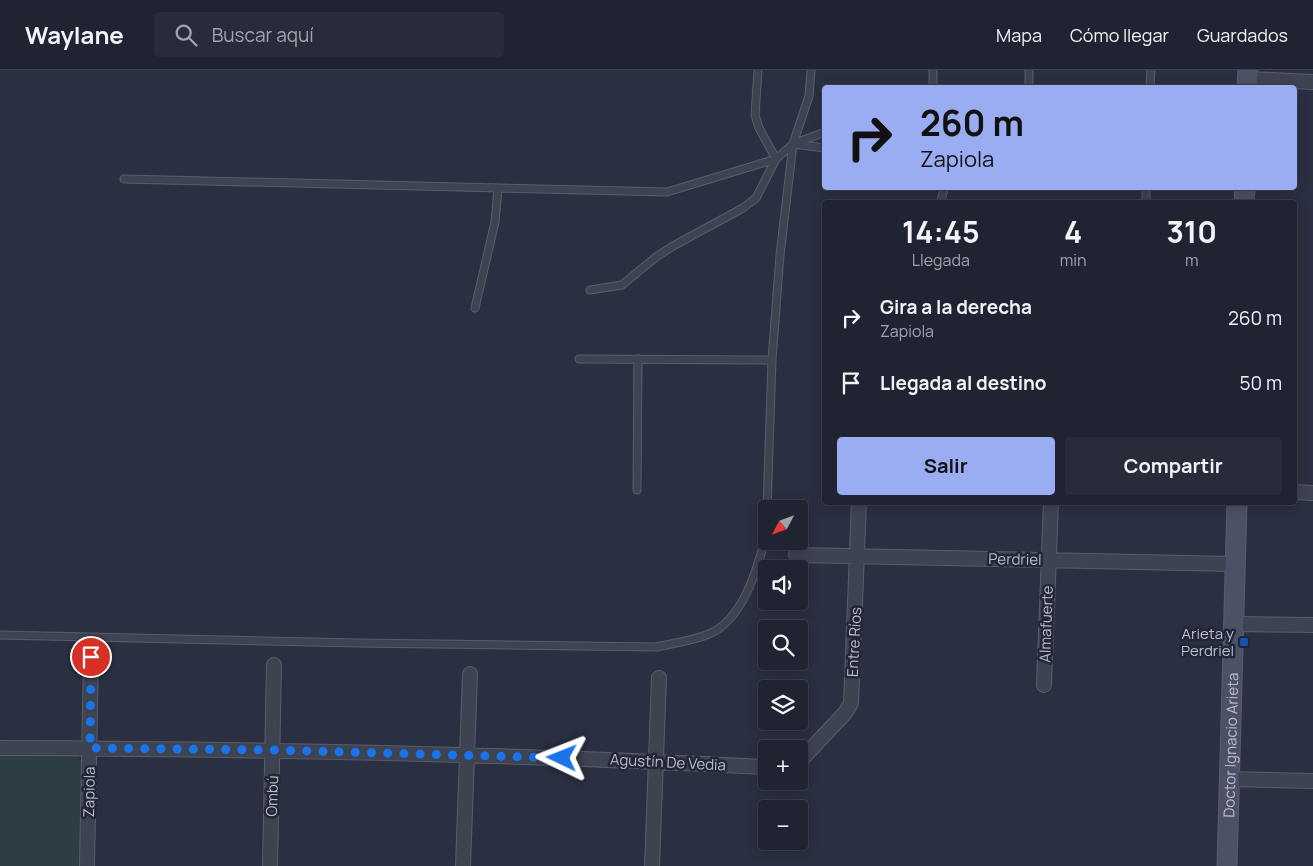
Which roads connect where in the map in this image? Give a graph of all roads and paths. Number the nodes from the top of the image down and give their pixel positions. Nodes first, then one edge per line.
1 (758, 70) edge
2 (810, 70) edge
3 (933, 70) edge
4 (1029, 70) edge
5 (1151, 70) edge
6 (1248, 79) edge
7 (1029, 82) dead end
8 (1313, 82) edge
9 (934, 85) edge
10 (1150, 85) edge
11 (822, 133) edge
12 (793, 144) junction
13 (822, 148) edge
14 (776, 159) junction
15 (124, 179) dead end
16 (498, 188) junction
17 (590, 290) dead end
18 (475, 308) dead end
19 (579, 359) dead end
20 (638, 359) junction
21 (772, 360) junction
22 (638, 490) dead end
23 (1297, 492) edge
24 (1313, 493) edge
25 (767, 500) edge
26 (859, 505) edge
27 (1051, 505) edge
28 (1237, 505) edge
29 (762, 550) edge
30 (796, 555) dead end
31 (858, 556) junction
32 (1048, 560) junction
33 (1235, 564) junction
34 (1234, 624) junction
35 (1313, 625) edge
36 (0, 635) edge
37 (91, 657) dead end
38 (274, 665) dead end
39 (470, 674) dead end
40 (659, 678) dead end
41 (1044, 685) dead end
42 (0, 748) edge
43 (90, 748) junction
44 (273, 750) junction
45 (808, 752) edge
46 (468, 755) junction
47 (656, 761) junction
48 (758, 767) edge
49 (1230, 779) junction
50 (1313, 781) edge
51 (87, 866) edge
52 (270, 866) edge
53 (463, 866) edge
54 (652, 866) edge
55 (1227, 866) edge

1 - 14 lane
2 - 12 lane
3 - 9 lane
4 - 7 lane
5 - 10 lane
6 - 8 street
11 - 12 lane
12 - 13 lane
12 - 14 lane
12 - 21 lane
14 - 16 lane
14 - 17 lane
15 - 16 lane
16 - 18 lane
19 - 20 lane
20 - 21 lane
20 - 22 lane
21 - 25 lane
23 - 24 street
26 - 31 street, Entre Ríos
27 - 32 street, Almafuerte
28 - 33 street, Doctor Ignacio Arieta
29 - 36 lane
30 - 31 street, Perdriel
31 - 32 street, Perdriel
31 - 45 street, Entre Ríos
32 - 33 street, Perdriel
32 - 41 street, Almafuerte
33 - 34 street, Doctor Ignacio Arieta
34 - 35 street
34 - 49 street, Doctor Ignacio Arieta
37 - 43 street, Zapiola
38 - 44 street, Ombú
39 - 46 street
40 - 47 street
42 - 43 street, Agustín De Vedia
43 - 44 street, Agustín De Vedia
43 - 51 street, Zapiola
44 - 46 street, Agustín De Vedia
44 - 52 street, Ombú
46 - 47 street, Agustín De Vedia
46 - 53 street
47 - 48 street, Agustín De Vedia
47 - 54 street
49 - 50 street
49 - 55 street, Doctor Ignacio Arieta

